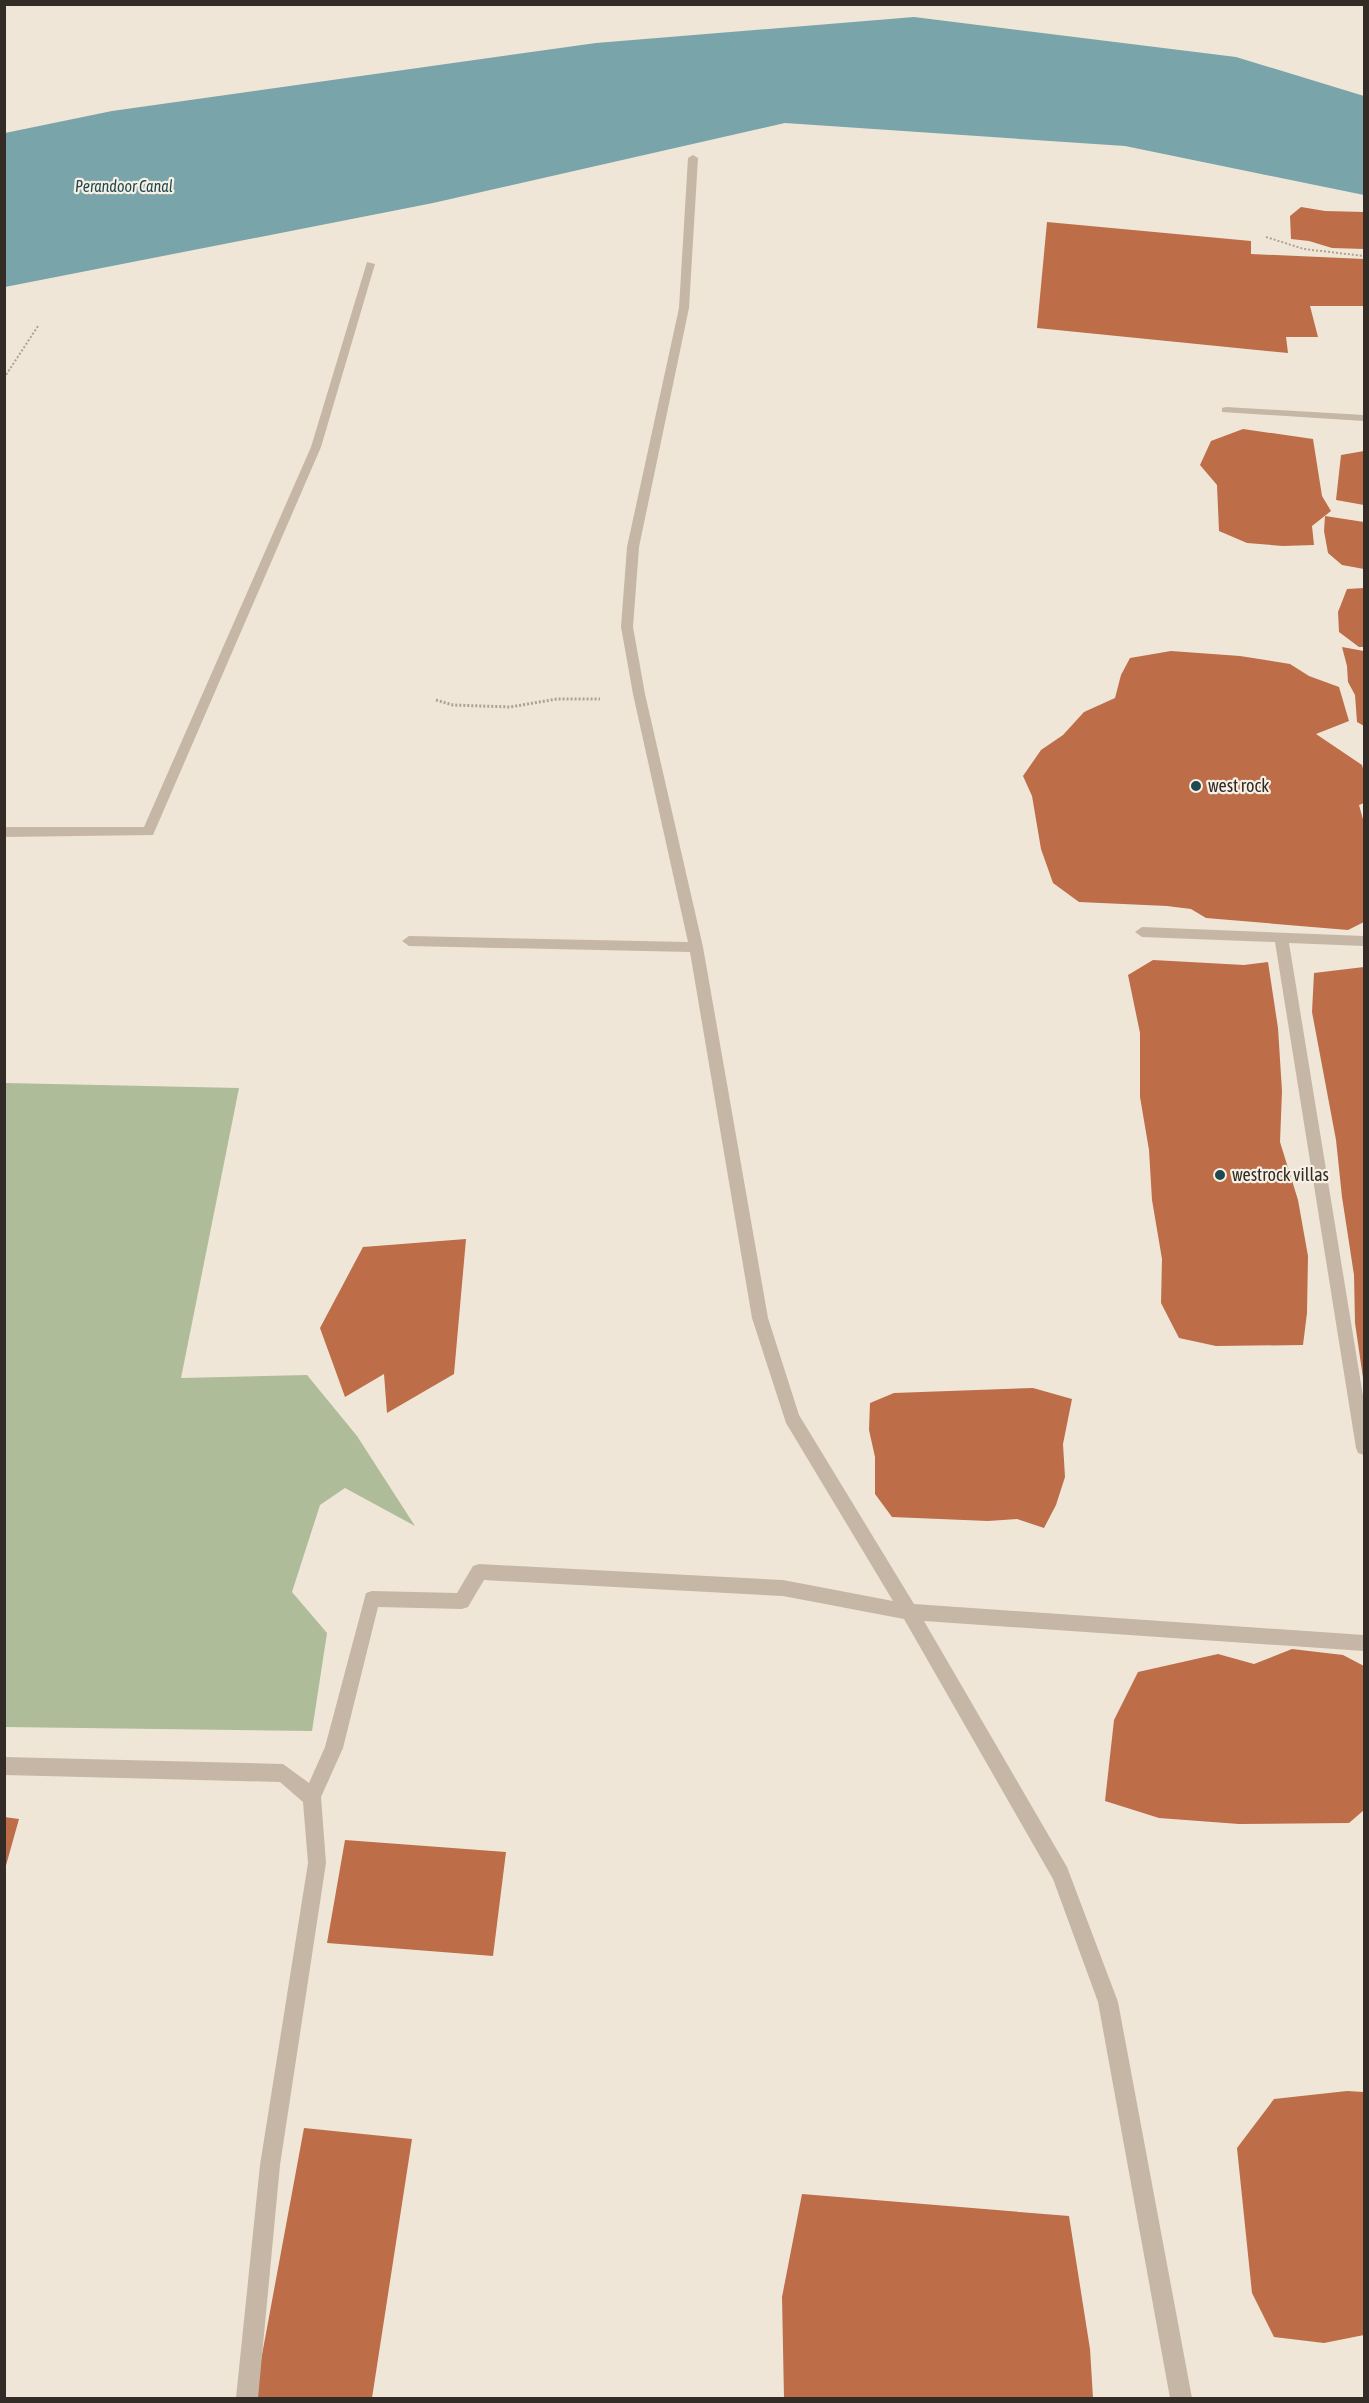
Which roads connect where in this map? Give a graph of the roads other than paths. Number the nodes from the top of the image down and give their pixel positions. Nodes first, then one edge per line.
1 (693, 158) dead end
2 (370, 264) dead end
3 (1226, 410) dead end
4 (1365, 418) edge
5 (4, 832) edge
6 (1142, 932) dead end
7 (1281, 937) junction
8 (1365, 941) edge
9 (408, 942) dead end
10 (696, 947) junction
11 (1365, 1448) edge
12 (909, 1612) junction
13 (1365, 1643) edge
14 (4, 1766) edge
15 (312, 1797) junction
16 (247, 2398) edge
17 (1181, 2398) edge

1 - 10 street
2 - 5 street
3 - 4 street
6 - 7 street
7 - 8 street
7 - 11 street
9 - 10 street
10 - 12 street
12 - 13 street
12 - 15 street
12 - 17 street
14 - 15 street
15 - 16 street

